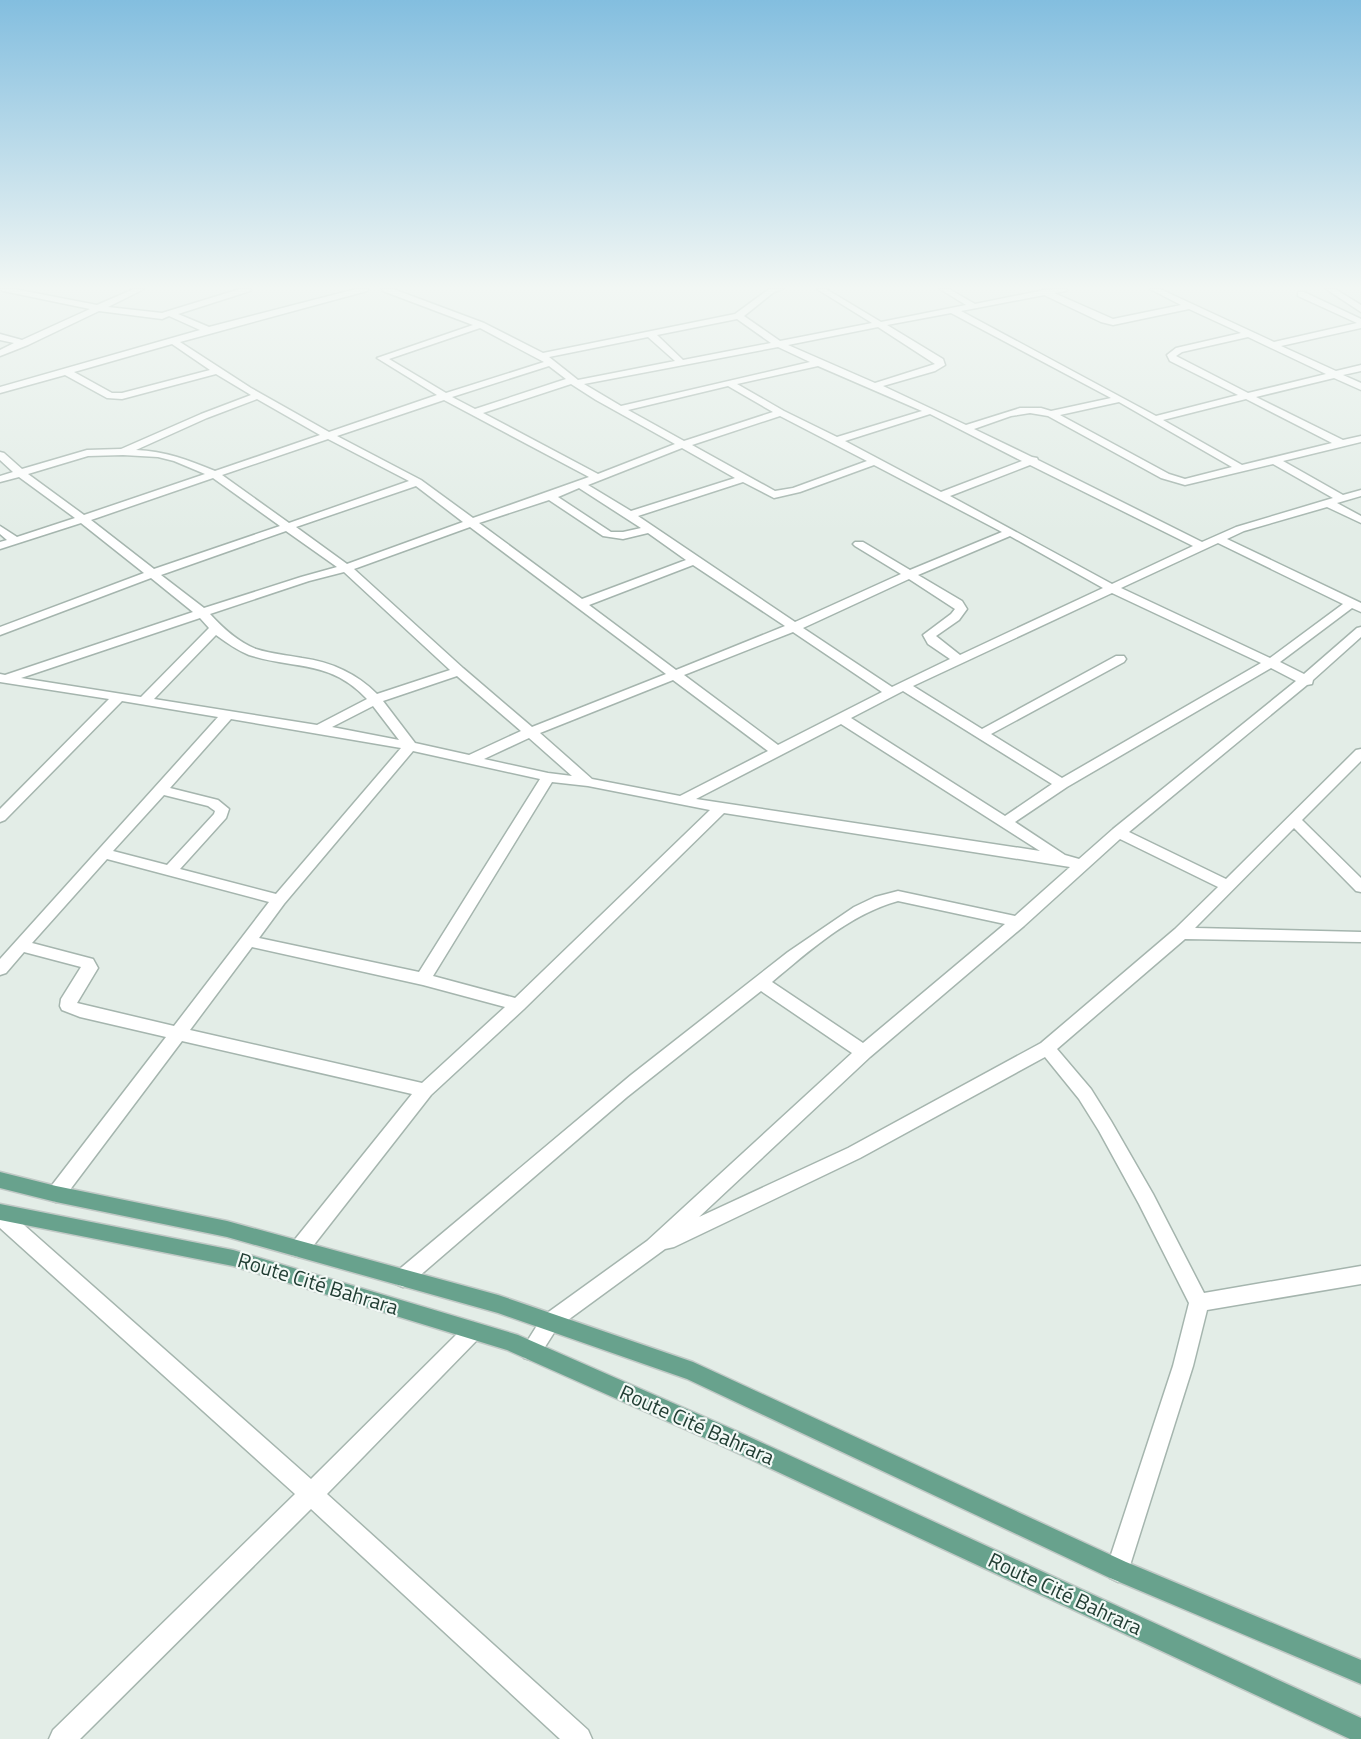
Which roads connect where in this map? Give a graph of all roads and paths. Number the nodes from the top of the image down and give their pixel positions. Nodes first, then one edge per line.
1 (73, 370) edge
2 (402, 370) edge
3 (526, 370) edge
4 (560, 370) edge
5 (638, 370) edge
6 (787, 370) edge
7 (836, 370) edge
8 (924, 370) edge
9 (1066, 370) edge
10 (1194, 370) edge
11 (1326, 370) edge
12 (1351, 370) edge
13 (217, 371) joint
14 (67, 372) junction
15 (1334, 374) junction
16 (574, 382) junction
17 (729, 383) junction
18 (874, 386) junction
19 (1361, 387) edge
20 (0, 390) edge
21 (258, 396) junction
22 (1243, 396) junction
23 (446, 397) junction
24 (1120, 399) junction
25 (621, 409) junction
26 (931, 410) junction
27 (475, 412) junction
28 (781, 413) junction
29 (1051, 414) junction
30 (1154, 418) junction
31 (966, 428) junction
32 (328, 434) junction
33 (1361, 439) edge
34 (836, 440) junction
35 (1342, 444) junction
36 (682, 445) junction
37 (123, 452) junction
38 (0, 455) edge
39 (1033, 460) junction
40 (875, 461) junction
41 (1276, 461) junction
42 (1242, 469) junction
43 (19, 472) junction
44 (216, 474) junction
45 (0, 478) edge
46 (598, 478) junction
47 (742, 479) junction
48 (417, 482) junction
49 (581, 485) junction
50 (1361, 493) edge
51 (942, 495) junction
52 (550, 496) junction
53 (1342, 499) junction
54 (1328, 503) junction
55 (630, 515) junction
56 (82, 518) junction
57 (1361, 520) edge
58 (470, 523) junction
59 (289, 526) junction
60 (0, 529) edge
61 (648, 529) junction
62 (1010, 532) junction
63 (1219, 539) junction
64 (16, 541) junction
65 (859, 544) dead end
66 (0, 546) edge
67 (1202, 546) junction
68 (693, 561) junction
69 (346, 568) junction
70 (151, 574) junction
71 (908, 575) junction
72 (1113, 588) junction
73 (580, 604) junction
74 (1356, 606) edge
75 (202, 613) junction
76 (794, 627) junction
77 (216, 628) junction
78 (0, 631) edge
79 (1361, 631) edge
80 (1120, 659) dead end
81 (959, 660) junction
82 (1271, 664) junction
83 (459, 671) junction
84 (673, 675) junction
85 (3, 678) edge
86 (1307, 681) junction
87 (897, 690) junction
88 (119, 696) junction
89 (376, 699) junction
90 (144, 701) junction
91 (228, 714) junction
92 (841, 718) junction
93 (319, 729) junction
94 (531, 732) junction
95 (980, 735) junction
96 (410, 746) junction
97 (777, 751) junction
98 (1361, 753) edge
99 (472, 759) junction
100 (548, 777) junction
101 (588, 782) junction
102 (1062, 784) junction
103 (162, 790) junction
104 (681, 801) junction
105 (720, 808) junction
106 (3, 809) edge
107 (1292, 820) junction
108 (1006, 822) junction
109 (1118, 832) junction
110 (105, 854) junction
111 (1065, 860) junction
112 (1081, 864) junction
113 (170, 871) junction
114 (1228, 886) junction
115 (1361, 887) edge
116 (279, 900) junction
117 (1018, 922) junction
118 (1181, 933) junction
119 (1361, 937) edge
120 (247, 941) junction
121 (8, 957) edge
122 (423, 979) junction
123 (761, 982) junction
124 (518, 1005) junction
125 (179, 1034) junction
126 (1047, 1048) junction
127 (864, 1052) junction
128 (425, 1090) junction
129 (0, 1180) edge
130 (56, 1194) junction
131 (0, 1214) edge
132 (654, 1248) junction
133 (299, 1249) junction
134 (1361, 1275) edge
135 (403, 1278) junction
136 (1198, 1303) junction
137 (550, 1322) junction
138 (473, 1331) junction
139 (531, 1351) junction
140 (311, 1494) junction
141 (1118, 1570) junction
142 (1361, 1672) edge
143 (1361, 1731) edge
144 (62, 1739) edge
145 (579, 1739) edge

1 - 14 street
2 - 23 street
3 - 23 street
4 - 16 street
5 - 16 street
6 - 17 street
7 - 18 street
8 - 18 street
9 - 24 street
10 - 22 street
11 - 15 street
12 - 15 street
13 - 14 street
13 - 21 street
14 - 20 street
15 - 19 street
15 - 22 street
16 - 25 street
16 - 27 street
17 - 25 street
17 - 28 street
18 - 26 street
21 - 32 street
21 - 37 street
22 - 30 street
22 - 35 street
23 - 27 street
23 - 32 street
24 - 29 street
24 - 30 street
25 - 36 street
26 - 31 street
26 - 34 street
27 - 46 street
28 - 34 street
28 - 36 street
29 - 31 street
29 - 42 street
30 - 42 street
31 - 39 street
32 - 44 street
32 - 48 street
33 - 35 street
34 - 40 street
35 - 41 street
36 - 46 street
36 - 47 street
37 - 43 street
37 - 44 street
38 - 43 street
39 - 51 street
39 - 67 street
40 - 47 street
40 - 51 street
41 - 42 street
41 - 53 street
43 - 45 street
43 - 56 street
44 - 56 street
44 - 59 street
46 - 49 street
47 - 55 street
48 - 58 street
48 - 59 street
49 - 52 street
49 - 55 street
50 - 53 street
51 - 62 street
52 - 58 street
52 - 61 street
53 - 54 street
54 - 57 street
54 - 63 street
55 - 61 street
56 - 64 street
56 - 70 street
58 - 69 street
58 - 73 street
59 - 69 street
59 - 70 street
60 - 64 street
61 - 68 street
62 - 71 street
62 - 72 street
63 - 67 street
63 - 74 street
64 - 66 street
65 - 71 street
67 - 72 street
68 - 73 street
68 - 76 street
69 - 75 street
69 - 83 street
70 - 75 street
70 - 78 street
71 - 76 street
71 - 81 street
72 - 81 street
72 - 82 street
73 - 84 street
74 - 82 street
75 - 77 street
75 - 85 street
76 - 84 street
76 - 87 street
77 - 89 street
77 - 90 street
79 - 86 street
80 - 95 street
81 - 87 street
82 - 86 street
82 - 102 street
83 - 89 street
83 - 94 street
84 - 94 street
84 - 97 street
85 - 88 street
86 - 109 street
87 - 92 street
87 - 95 street
88 - 90 street
88 - 106 street
89 - 93 street
89 - 96 street
90 - 91 street
91 - 93 street
91 - 103 street
92 - 97 street
92 - 108 street
93 - 96 street
94 - 99 street
94 - 101 street
95 - 102 street
96 - 99 street
96 - 116 street
97 - 104 street
98 - 107 street
99 - 100 street
100 - 101 street
100 - 122 street
101 - 104 street
102 - 108 street
103 - 110 street
103 - 113 street
104 - 105 street
105 - 111 street
105 - 124 street
107 - 114 street
107 - 115 street
108 - 111 street
109 - 112 street
109 - 114 street
110 - 113 street
110 - 121 street
111 - 112 street
112 - 117 street
113 - 116 street
114 - 118 street
116 - 120 street
117 - 123 street
117 - 127 street
118 - 119 street
118 - 126 street
120 - 122 street
120 - 125 street
121 - 125 street
122 - 124 street
123 - 127 street
123 - 135 street
124 - 128 street
125 - 128 street
125 - 130 street
126 - 132 street
126 - 136 street
127 - 132 street
128 - 133 street
129 - 130 main road
130 - 133 main road
131 - 138 main road, Route Cité Bahrara
131 - 140 street
132 - 137 street
133 - 135 main road
134 - 136 street
135 - 137 main road
136 - 141 street
137 - 139 street
137 - 141 main road
138 - 139 main road, Route Cité Bahrara
138 - 140 street
139 - 143 main road, Route Cité Bahrara
140 - 144 street
140 - 145 street
141 - 142 main road

